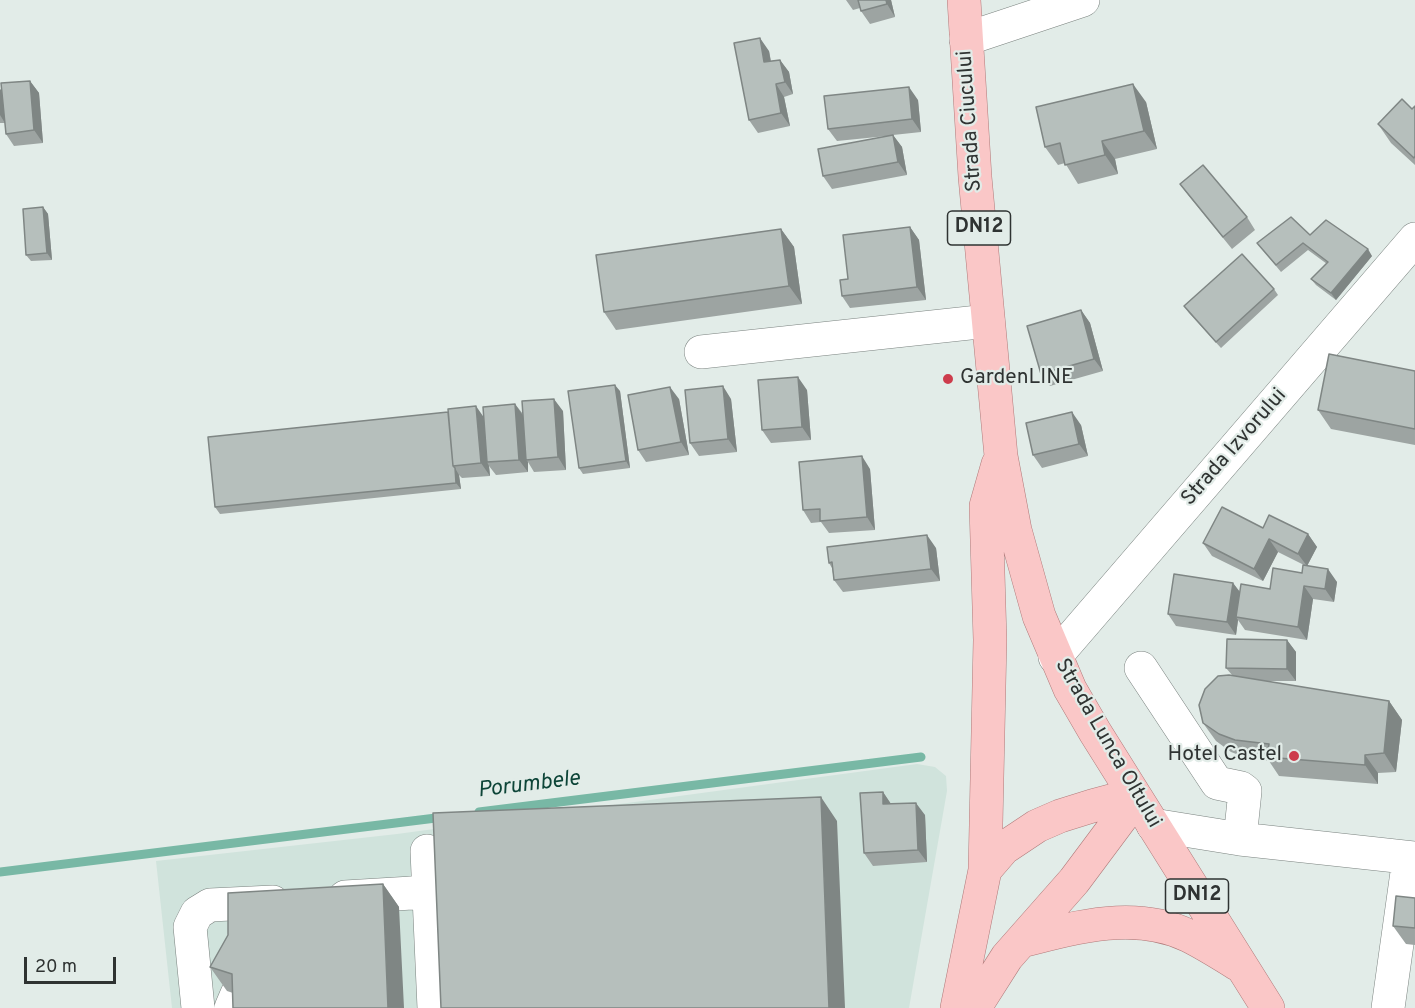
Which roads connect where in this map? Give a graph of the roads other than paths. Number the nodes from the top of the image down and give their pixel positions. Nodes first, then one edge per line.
1 (964, 0) edge
2 (1083, 0) edge
3 (966, 39) junction
4 (1415, 239) edge
5 (988, 321) junction
6 (701, 352) dead end
7 (1001, 456) junction
8 (1055, 657) junction
9 (1141, 668) dead end
10 (1133, 795) junction
11 (1153, 825) junction
12 (1240, 839) junction
13 (427, 851) dead end
14 (1412, 858) edge
15 (985, 870) junction
16 (429, 892) junction
17 (1022, 941) junction
18 (1241, 966) junction
19 (198, 1008) edge
20 (434, 1008) edge
21 (957, 1008) edge
22 (976, 1008) edge
23 (1268, 1008) edge
24 (1388, 1008) edge

1 - 3 main road, Strada Ciucului / DN12
2 - 3 street
3 - 5 main road, Strada Ciucului / DN12
4 - 8 street, Strada Izvorului
5 - 6 street
5 - 7 main road, Strada Ciucului / DN12
7 - 8 main road, Strada Lunca Oltului / DN12
7 - 15 main road
8 - 10 main road, Strada Lunca Oltului / DN12
9 - 12 street
10 - 11 main road, Strada Lunca Oltului / DN12
10 - 15 main road
10 - 17 main road
11 - 12 street
11 - 18 main road, Strada Lunca Oltului / DN12
12 - 14 street
13 - 16 street
14 - 24 street
15 - 21 main road
16 - 19 street
16 - 20 street
17 - 18 main road
17 - 22 main road
18 - 23 main road, Strada Lunca Oltului / DN12

